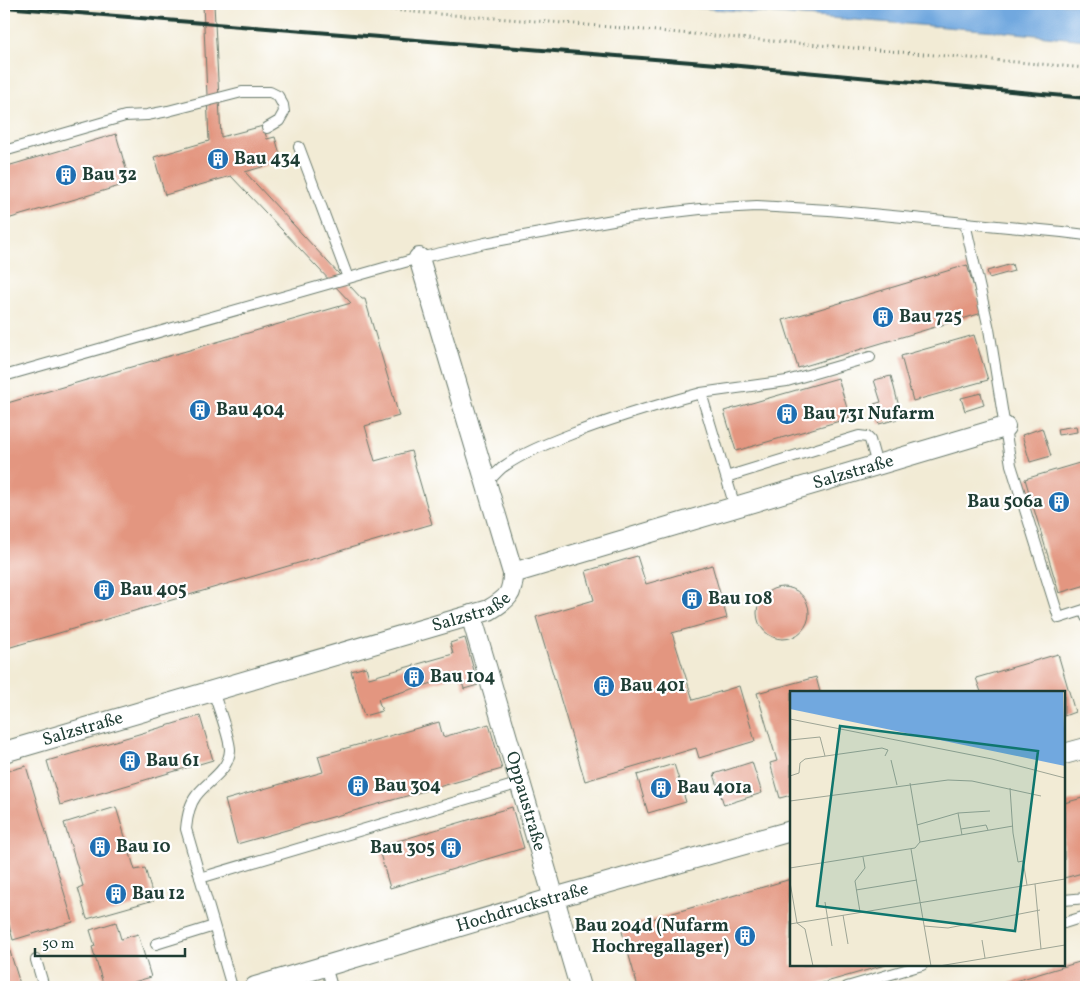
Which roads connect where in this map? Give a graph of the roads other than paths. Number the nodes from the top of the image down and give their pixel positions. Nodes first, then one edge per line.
1 (267, 128) dead end
2 (299, 147) dead end
3 (4, 151) edge
4 (965, 223) junction
5 (1086, 235) edge
6 (419, 258) junction
7 (348, 278) junction
8 (870, 357) dead end
9 (4, 376) edge
10 (701, 393) junction
11 (1005, 427) junction
12 (877, 465) junction
13 (726, 477) junction
14 (486, 483) junction
15 (735, 507) junction
16 (513, 573) junction
17 (471, 615) junction
18 (1086, 617) edge
19 (213, 690) junction
20 (1086, 748) edge
21 (4, 752) edge
22 (1065, 754) edge
23 (520, 783) junction
24 (790, 831) edge
25 (200, 878) junction
26 (554, 898) junction
27 (1086, 898) edge
28 (1065, 900) edge
29 (1086, 916) edge
30 (1065, 923) edge
31 (214, 926) junction
32 (156, 944) dead end
33 (36, 960) dead end
34 (326, 966) junction
35 (919, 966) edge
36 (44, 987) edge
37 (232, 987) edge
38 (255, 987) edge
39 (332, 987) edge
40 (580, 987) edge
41 (847, 987) edge

1 - 3 lane
2 - 7 lane
4 - 5 lane
4 - 6 lane
4 - 11 lane
6 - 7 lane
6 - 14 street
7 - 9 lane
8 - 10 lane
10 - 13 lane
10 - 14 lane
11 - 12 street, Salzstraße
11 - 18 lane
12 - 13 lane
12 - 15 street, Salzstraße
13 - 15 lane
14 - 16 street
15 - 16 street, Salzstraße
16 - 17 street, Salzstraße
17 - 19 street, Salzstraße
17 - 23 street, Oppaustraße
19 - 21 street, Salzstraße
19 - 25 lane
20 - 22 street
23 - 25 lane
23 - 26 street, Oppaustraße
24 - 26 street, Hochdruckstraße
25 - 31 lane
26 - 34 street, Hochdruckstraße
26 - 40 street, Oppaustraße
27 - 28 lane
29 - 30 lane
31 - 32 lane
31 - 37 lane
33 - 36 lane
34 - 38 street, Hochdruckstraße
34 - 39 lane
35 - 41 lane

